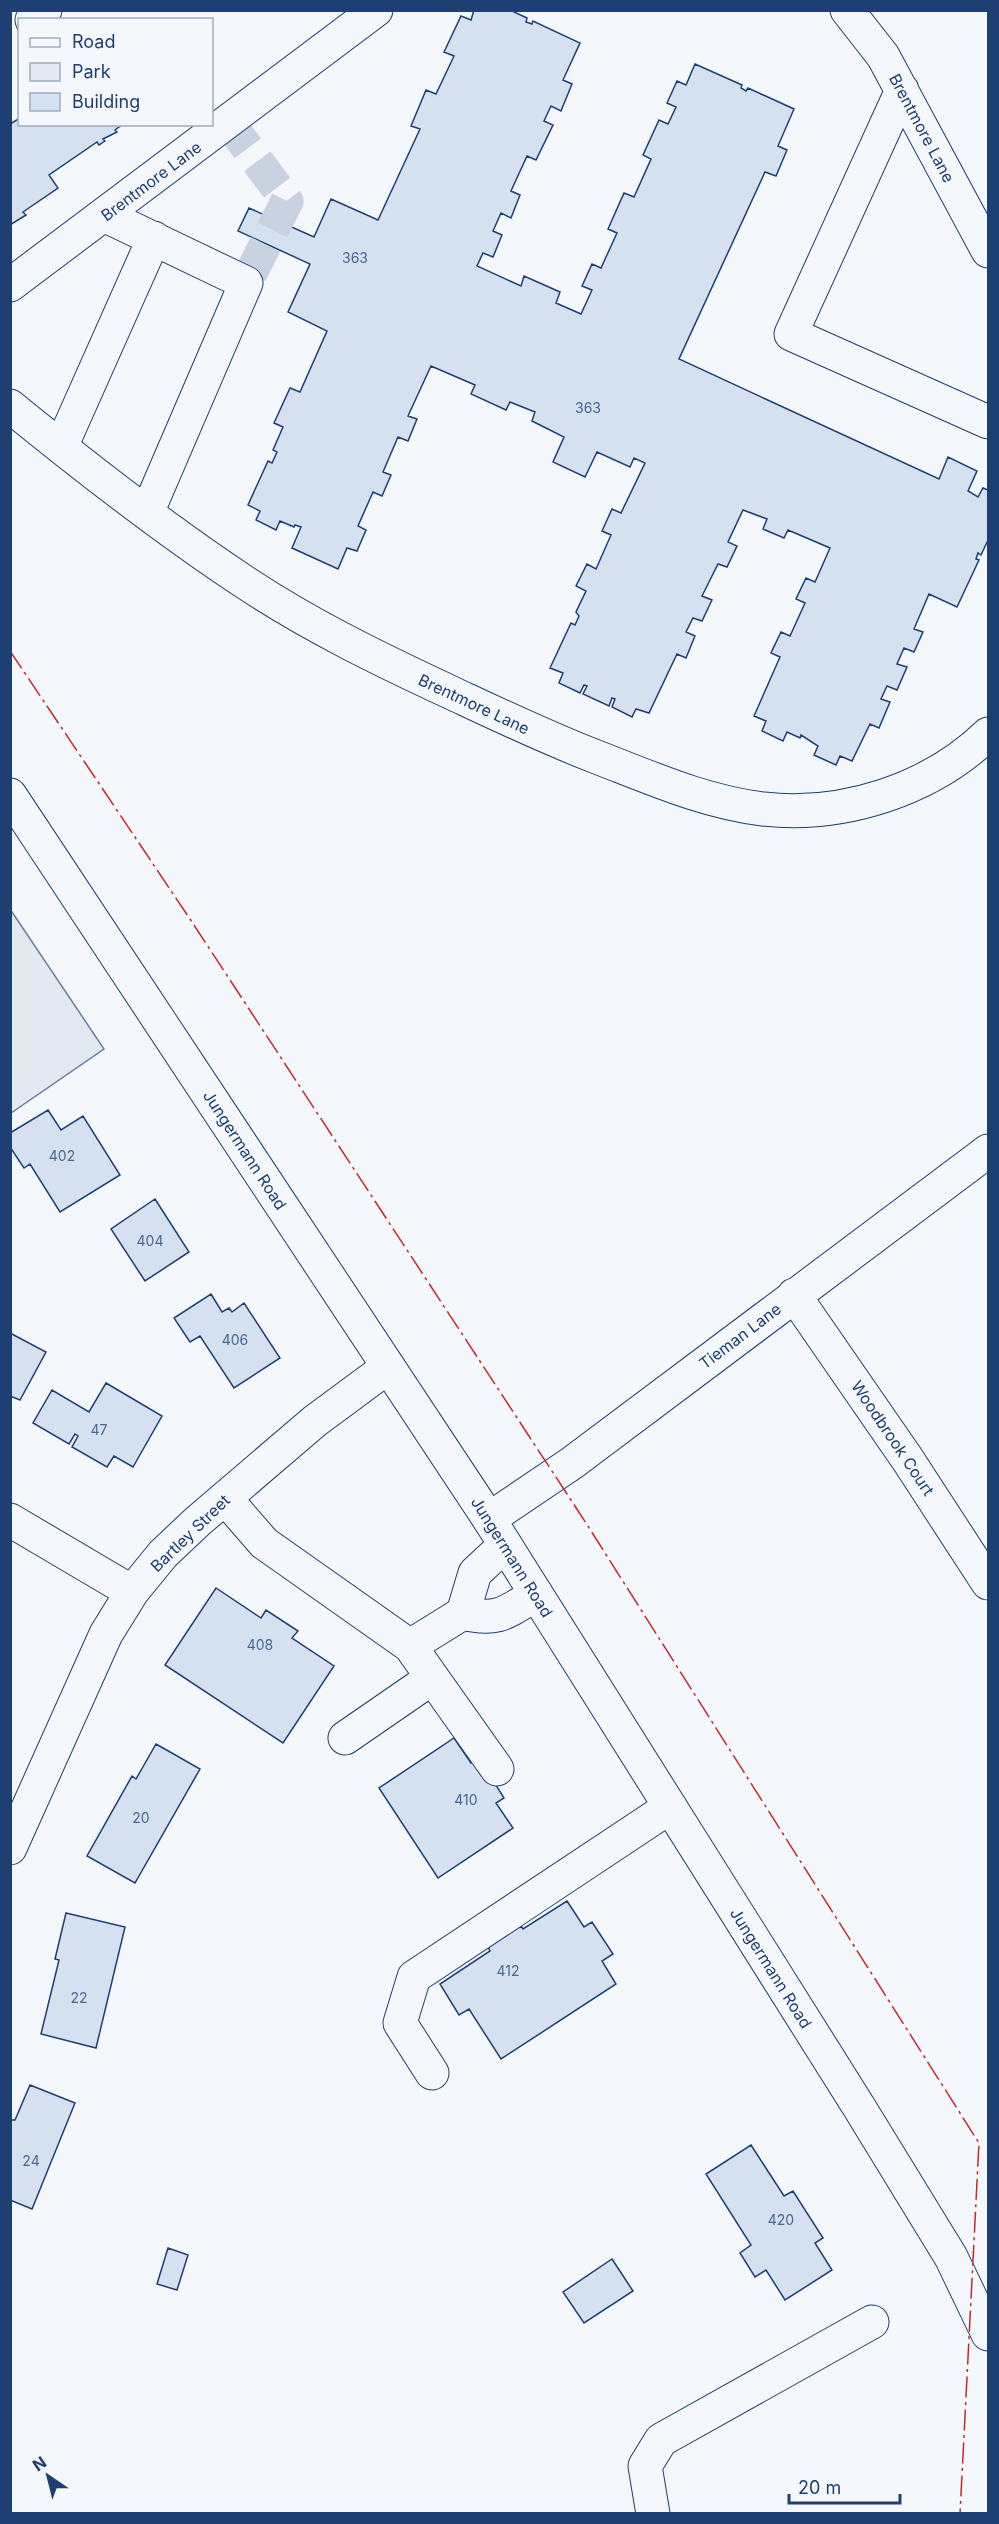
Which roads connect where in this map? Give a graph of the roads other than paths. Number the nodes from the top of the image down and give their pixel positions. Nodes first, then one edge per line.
1 (376, 10) edge
2 (847, 10) edge
3 (902, 90) junction
4 (106, 216) junction
5 (154, 238) junction
6 (988, 251) edge
7 (10, 285) edge
8 (10, 406) edge
9 (988, 422) edge
10 (61, 447) junction
11 (147, 513) junction
12 (988, 735) edge
13 (10, 795) edge
14 (988, 1151) edge
15 (795, 1295) junction
16 (388, 1367) junction
17 (225, 1498) junction
18 (10, 1520) edge
19 (497, 1532) junction
20 (988, 1583) edge
21 (132, 1592) junction
22 (536, 1594) junction
23 (463, 1612) junction
24 (410, 1646) junction
25 (432, 1678) junction
26 (345, 1738) dead end
27 (497, 1769) dead end
28 (670, 1808) junction
29 (10, 1848) edge
30 (432, 2073) dead end
31 (872, 2322) dead end
32 (988, 2334) edge
33 (653, 2514) edge

1 - 4 street, Brentmore Lane
2 - 3 street, Brentmore Lane
3 - 6 street, Brentmore Lane
3 - 9 street
4 - 5 street
4 - 7 street, Brentmore Lane
5 - 10 street
5 - 11 street
8 - 10 street, Brentmore Lane
10 - 11 street, Brentmore Lane
11 - 12 street, Brentmore Lane
13 - 16 street, Jungermann Road
14 - 15 street, Tieman Lane
15 - 19 street, Tieman Lane
15 - 20 street, Woodbrook Court
16 - 17 street, Bartley Street
16 - 19 street, Jungermann Road
17 - 21 street, Bartley Street
17 - 24 street
18 - 21 street
19 - 22 street, Jungermann Road
19 - 23 street, Tieman Lane
21 - 29 street, Bartley Street
22 - 23 street
22 - 28 street, Jungermann Road
23 - 24 street
24 - 25 street
25 - 26 street
25 - 27 street
28 - 30 street
28 - 32 street, Jungermann Road
31 - 33 street

